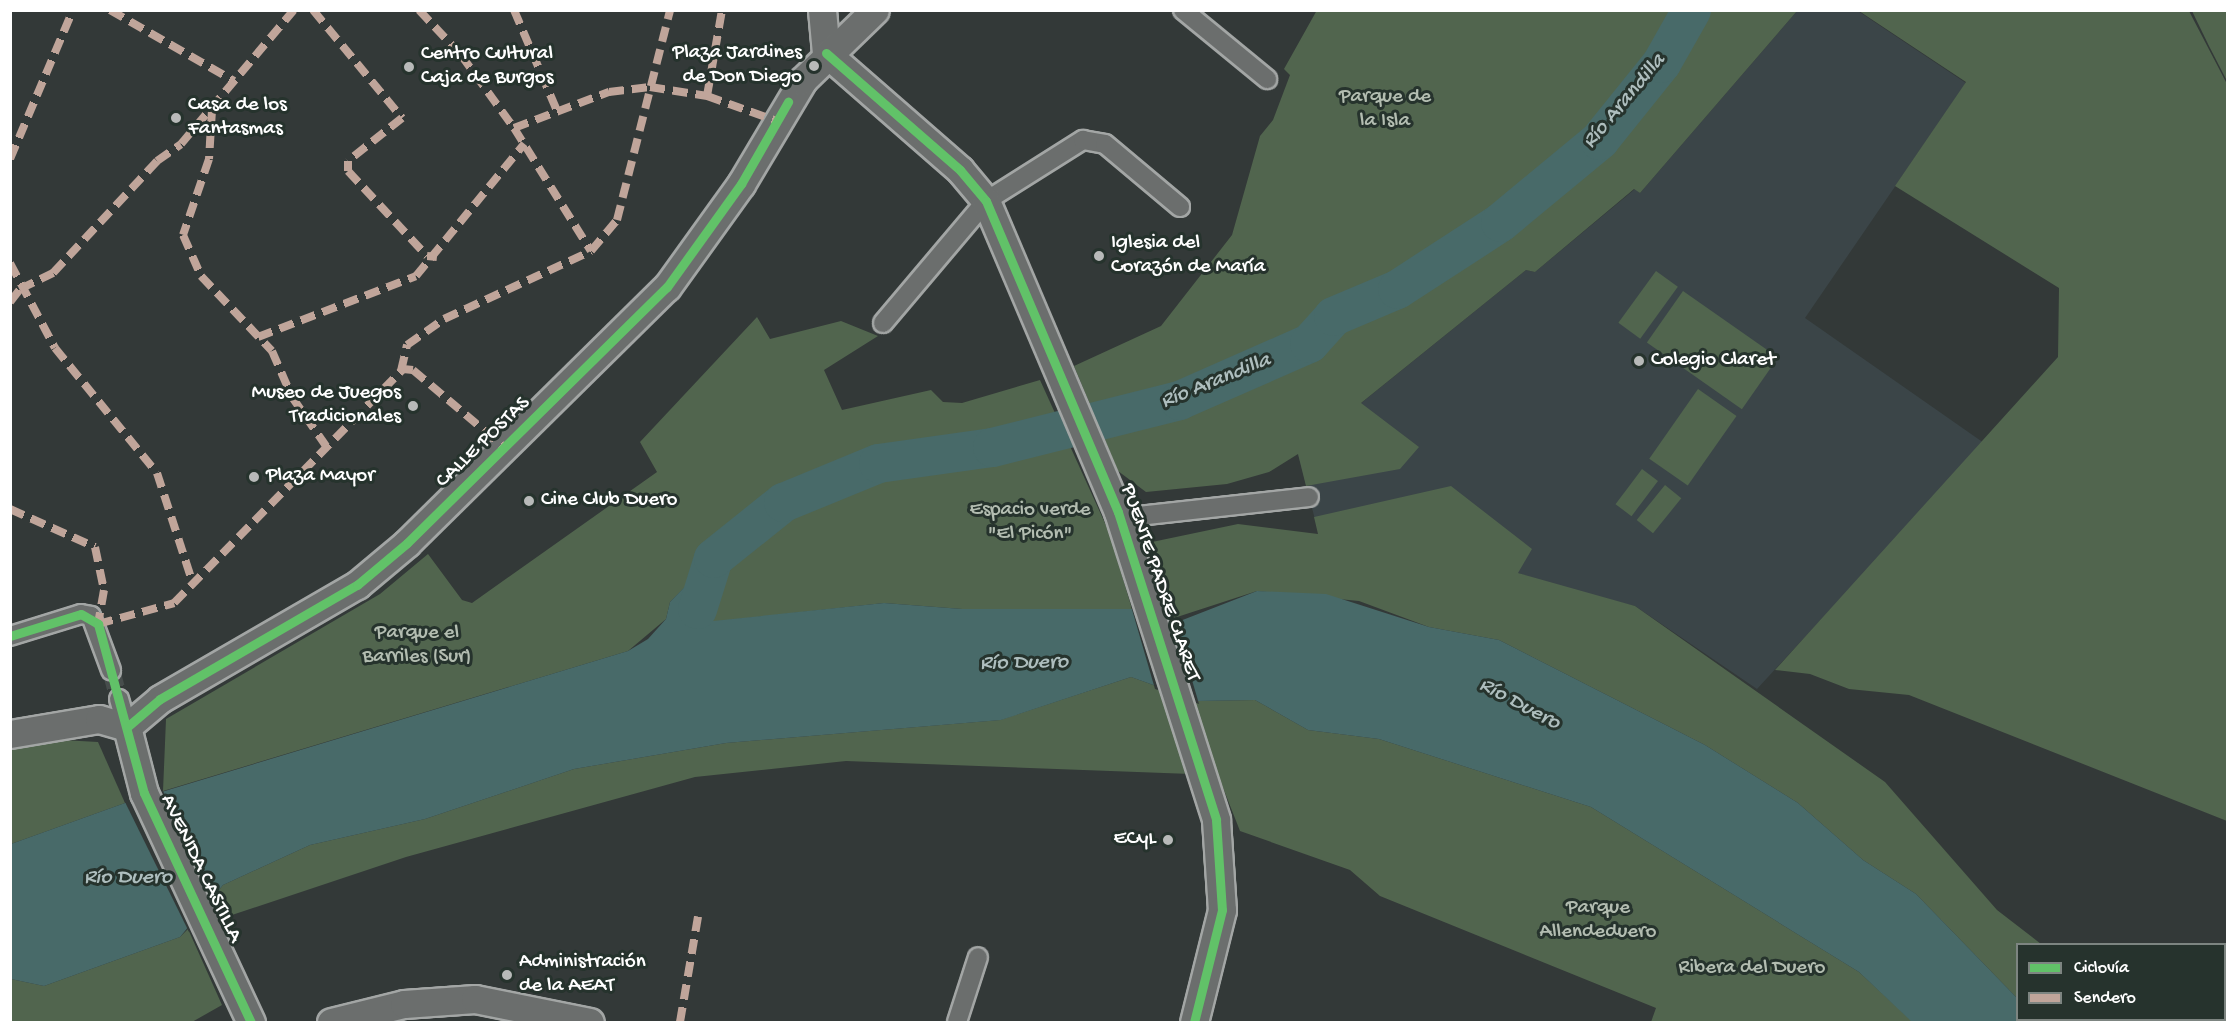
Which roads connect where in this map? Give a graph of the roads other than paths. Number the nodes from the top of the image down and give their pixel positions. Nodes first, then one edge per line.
1 (822, 10) edge
2 (875, 10) edge
3 (1183, 10) edge
4 (826, 53) junction
5 (1267, 79) dead end
6 (986, 201) junction
7 (1180, 207) dead end
8 (883, 323) dead end
9 (1309, 497) dead end
10 (1120, 518) junction
11 (10, 636) edge
12 (111, 670) tunnel mouth
13 (119, 699) tunnel mouth
14 (127, 729) junction
15 (10, 734) edge
16 (978, 957) dead end
17 (251, 1023) edge
18 (331, 1023) edge
19 (590, 1023) edge
20 (957, 1023) edge
21 (1194, 1023) edge

1 - 4 street
2 - 4 street
3 - 5 street
4 - 6 street, PUENTE PADRE CLARET
4 - 14 street, CALLE POSTAS
6 - 7 street
6 - 8 street
6 - 10 street, PUENTE PADRE CLARET
9 - 10 street
10 - 21 street, PUENTE PADRE CLARET
11 - 12 street
13 - 14 street
14 - 15 street
14 - 17 street, AVENIDA CASTILLA
16 - 20 street
18 - 19 street

